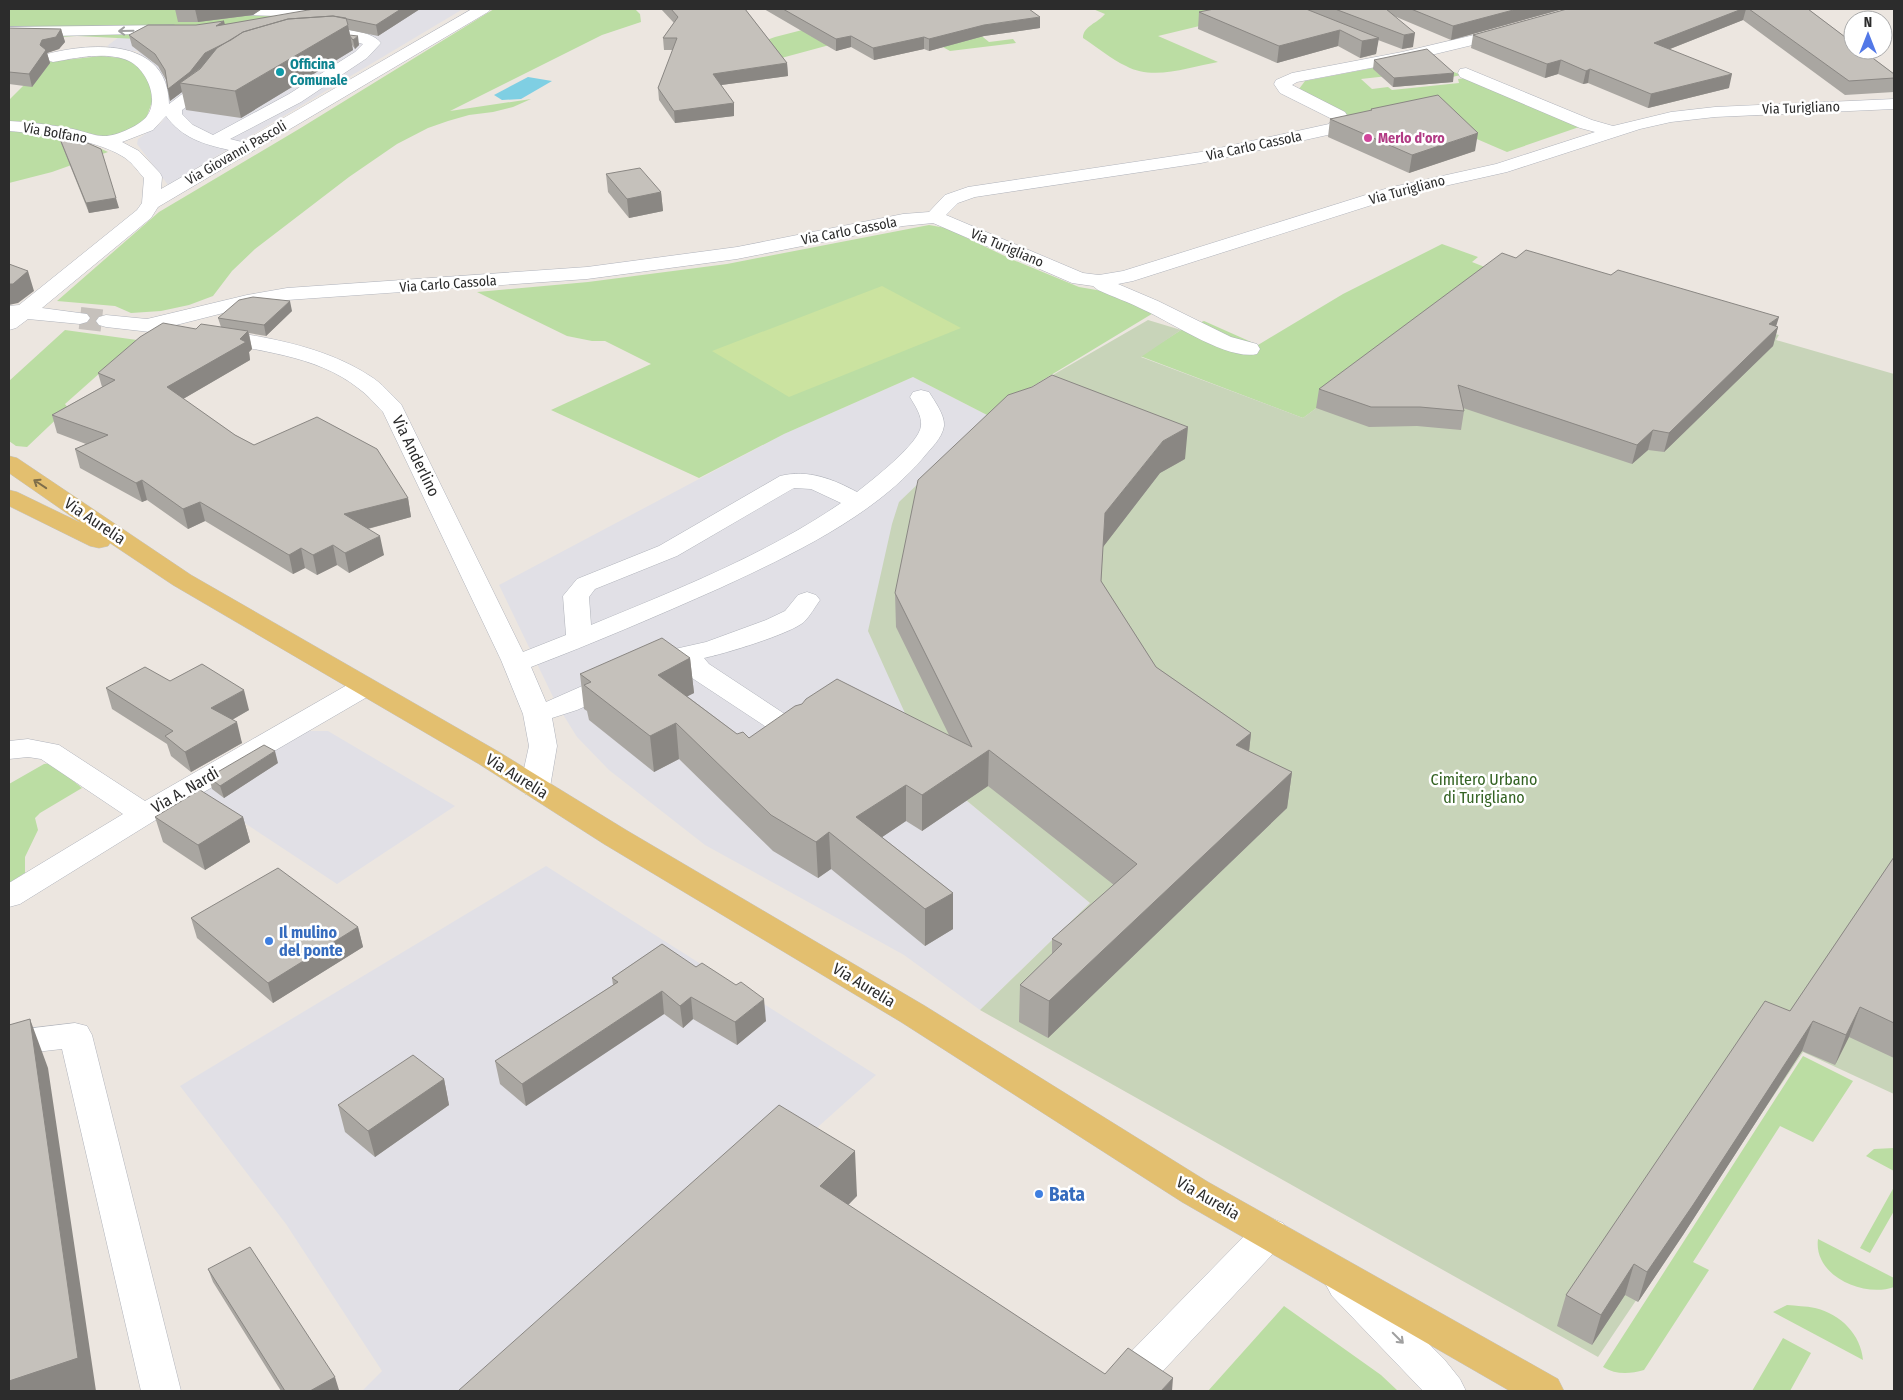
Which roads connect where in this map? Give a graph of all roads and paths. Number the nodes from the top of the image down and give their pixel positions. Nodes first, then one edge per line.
1 (208, 9) edge
2 (335, 9) edge
3 (483, 9) edge
4 (234, 25) edge
5 (1522, 28) edge
6 (190, 29) edge
7 (9, 32) edge
8 (309, 35) edge
9 (1375, 46) edge
10 (53, 57) dead end
11 (1402, 57) junction
12 (222, 65) edge
13 (1466, 73) dead end
14 (1894, 104) edge
15 (9, 126) edge
16 (1613, 132) junction
17 (214, 141) junction
18 (102, 142) junction
19 (244, 148) junction
20 (151, 203) junction
21 (935, 217) junction
22 (1099, 281) junction
23 (14, 316) edge
24 (80, 318) tunnel mouth
25 (106, 321) tunnel mouth
26 (150, 325) junction
27 (1249, 349) dead end
28 (921, 397) dead end
29 (9, 463) edge
30 (9, 497) edge
31 (857, 502) junction
32 (182, 580) junction
33 (808, 600) dead end
34 (579, 639) junction
35 (689, 655) junction
36 (515, 664) junction
37 (364, 687) junction
38 (538, 714) junction
39 (793, 732) edge
40 (9, 750) edge
41 (535, 787) junction
42 (144, 814) junction
43 (9, 897) edge
44 (9, 1043) edge
45 (1270, 1233) junction
46 (1327, 1266) junction
47 (1131, 1378) edge
48 (161, 1391) edge
49 (1446, 1391) edge
50 (1544, 1391) edge

1 - 2 street
2 - 4 street
3 - 19 street, Via Giovanni Pascoli
5 - 11 street, Via Carlo Cassola
6 -> 7 street
8 - 17 street
9 - 11 street
10 - 18 street, Via Bolfano
11 - 21 street, Via Carlo Cassola
12 - 17 street
13 - 16 street
14 - 16 street, Via Turigliano
15 - 18 street, Via Bolfano
16 - 22 street, Via Turigliano
17 - 19 street
18 - 20 street, Via Bolfano
19 - 20 street, Via Giovanni Pascoli
20 - 23 street, Via Giovanni Pascoli
21 - 22 street, Via Turigliano
21 - 26 street, Via Carlo Cassola
22 - 27 street
23 - 24 street
25 - 26 street, Via Anderlino
26 - 36 street, Via Anderlino
28 - 31 street
32 -> 29 main road, Via Aurelia
30 - 32 main road, Via Aurelia
31 - 34 street
31 - 34 street
32 - 37 main road, Via Aurelia
33 - 35 street
34 - 36 street
35 - 38 street
35 - 39 street
36 - 38 street, Via Anderlino
37 - 41 main road, Via Aurelia
37 - 42 street, Via A. Nardi
38 - 41 street, Via Anderlino
40 - 42 street
41 - 45 main road, Via Aurelia
42 - 43 street, Via A. Nardi
44 - 48 street
45 - 46 main road, Via Aurelia
45 - 47 street
46 -> 49 street
46 - 50 main road, Via Aurelia

